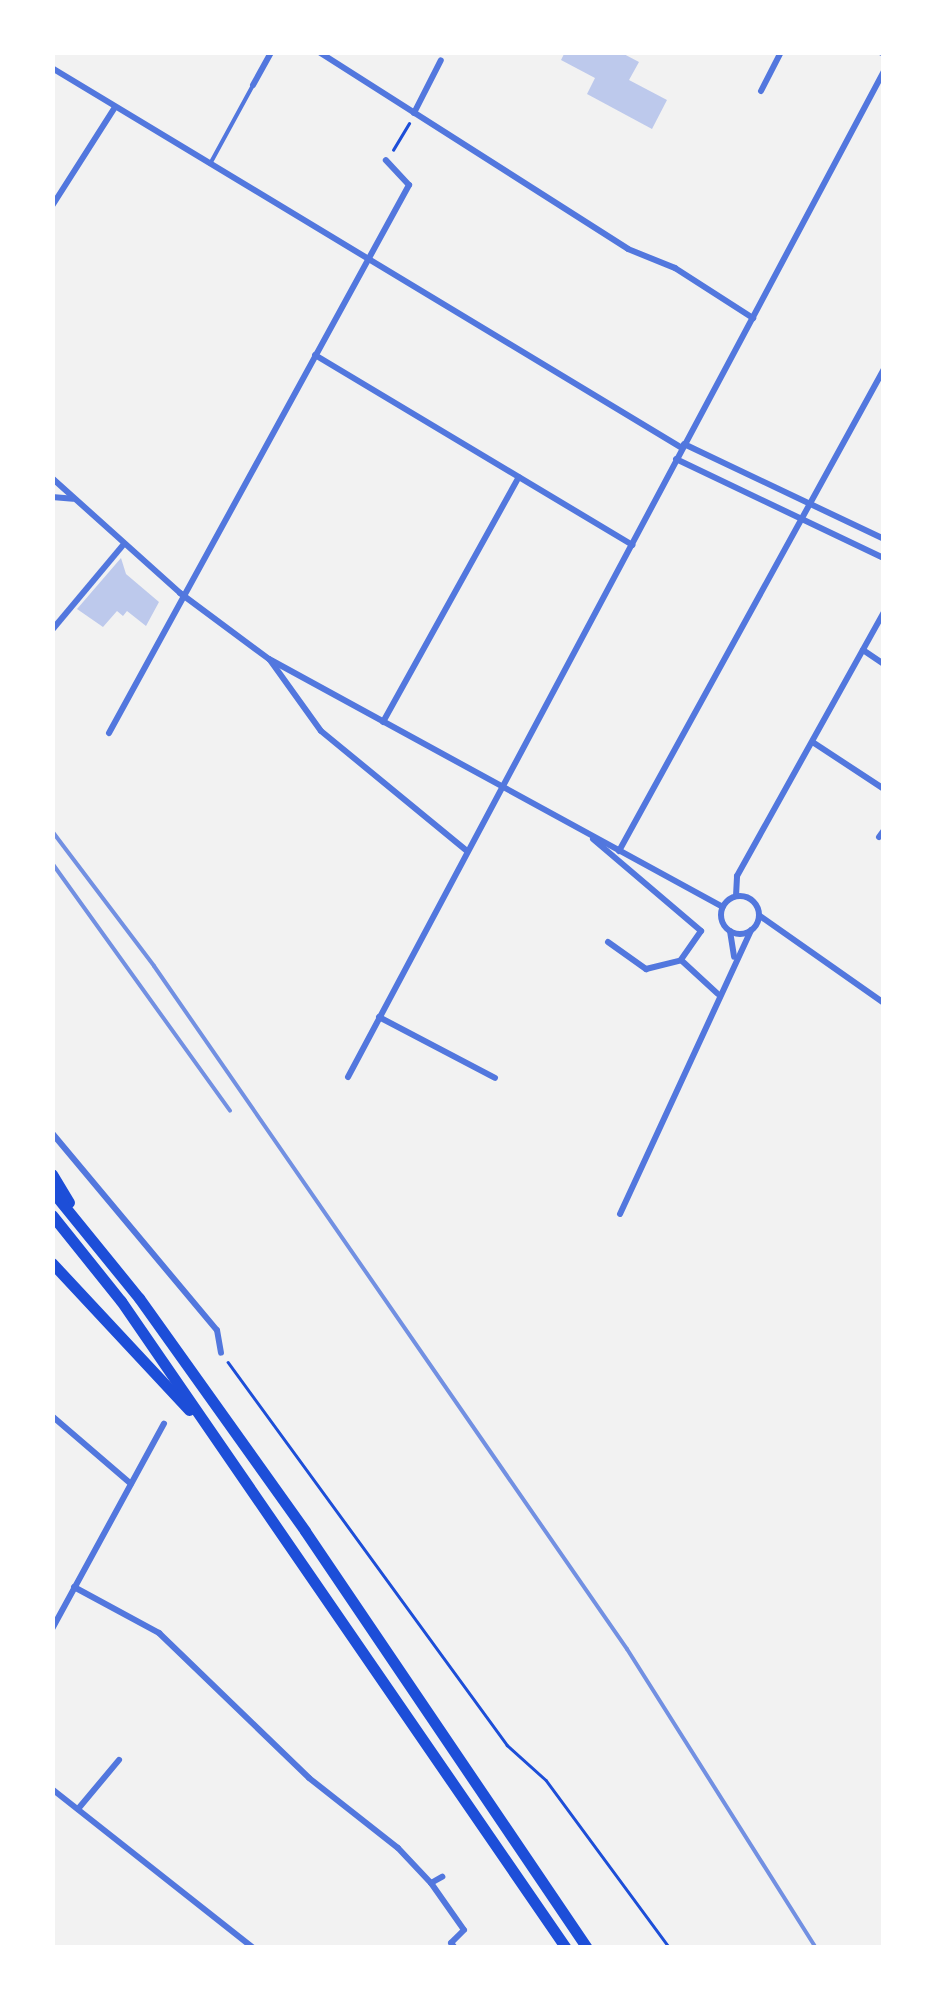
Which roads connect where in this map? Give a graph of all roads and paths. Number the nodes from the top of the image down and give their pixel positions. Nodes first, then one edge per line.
1 (271, 52) edge
2 (319, 52) edge
3 (781, 52) edge
4 (441, 60) dead end
5 (52, 68) edge
6 (884, 72) edge
7 (252, 85) joint
8 (761, 91) dead end
9 (114, 107) junction
10 (414, 114) junction
11 (386, 160) joint
12 (209, 165) junction
13 (52, 206) edge
14 (366, 258) junction
15 (753, 318) junction
16 (315, 354) junction
17 (884, 369) edge
18 (682, 446) junction
19 (676, 459) junction
20 (519, 477) junction
21 (52, 478) edge
22 (52, 496) edge
23 (74, 500) junction
24 (808, 504) junction
25 (801, 519) junction
26 (884, 539) edge
27 (123, 546) junction
28 (632, 546) junction
29 (884, 558) edge
30 (180, 593) junction
31 (884, 612) edge
32 (52, 630) edge
33 (862, 650) junction
34 (269, 659) junction
35 (884, 664) edge
36 (383, 722) junction
37 (109, 734) dead end
38 (814, 743) junction
39 (502, 787) junction
40 (884, 789) edge
41 (589, 834) junction
42 (466, 850) junction
43 (619, 851) junction
44 (736, 896) junction
45 (723, 907) junction
46 (760, 916) junction
47 (730, 930) junction
48 (751, 930) junction
49 (608, 942) dead end
50 (734, 958) junction
51 (681, 960) junction
52 (718, 994) junction
53 (884, 1003) edge
54 (379, 1017) junction
55 (348, 1077) dead end
56 (496, 1078) dead end
57 (52, 1133) edge
58 (52, 1174) edge
59 (52, 1191) edge
60 (52, 1214) edge
61 (620, 1214) dead end
62 (78, 1219) junction
63 (52, 1263) edge
64 (222, 1353) joint
65 (52, 1416) edge
66 (164, 1424) dead end
67 (224, 1450) junction
68 (132, 1484) junction
69 (74, 1587) junction
70 (52, 1628) edge
71 (119, 1760) dead end
72 (52, 1789) edge
73 (78, 1809) junction
74 (442, 1877) dead end
75 (431, 1883) junction
76 (254, 1948) edge
77 (455, 1948) edge
78 (566, 1948) edge
79 (587, 1948) edge
80 (670, 1948) edge

1 - 7 street
2 - 10 street
3 - 8 street
4 - 10 street
5 - 9 street
6 - 15 street
7 - 12 lane
9 - 12 street
9 - 13 street
10 - 11 path
10 - 15 street
11 - 14 street
12 - 14 street
14 - 16 street
14 - 18 street
15 - 18 street
16 - 20 street
16 - 30 street
17 - 24 street
18 - 19 street
18 - 24 street
19 - 25 street
19 - 28 street
20 - 28 street
20 - 36 street
21 - 23 street
22 - 23 street
23 - 27 street
24 - 25 street
24 - 26 street
25 - 29 street
25 - 43 street
27 - 30 street
27 - 32 street
28 - 39 street
30 - 34 street
30 - 37 street
31 - 33 street
33 - 35 street
33 - 38 street
34 - 36 street
34 - 42 street
36 - 39 street
38 - 40 street
38 - 44 street
39 - 41 street
39 - 42 street
41 - 43 street
41 - 51 street
42 - 54 street
43 - 45 street
44 - 45 street
44 - 46 street
45 - 47 street
46 - 48 street
46 - 53 street
47 - 48 street
47 - 50 street
48 - 50 street
49 - 51 street
50 - 52 street
51 - 52 street
52 - 61 street
54 - 55 street
54 - 56 street
57 - 64 street
58 - 62 highway
59 - 62 highway
60 - 67 highway
62 - 79 highway
63 - 67 highway
64 - 80 path
65 - 68 street
66 - 68 street
67 - 78 highway
68 - 69 street
69 - 70 street
69 - 75 street
71 - 73 street
72 - 73 street
73 - 76 street
74 - 75 street
75 - 77 street

